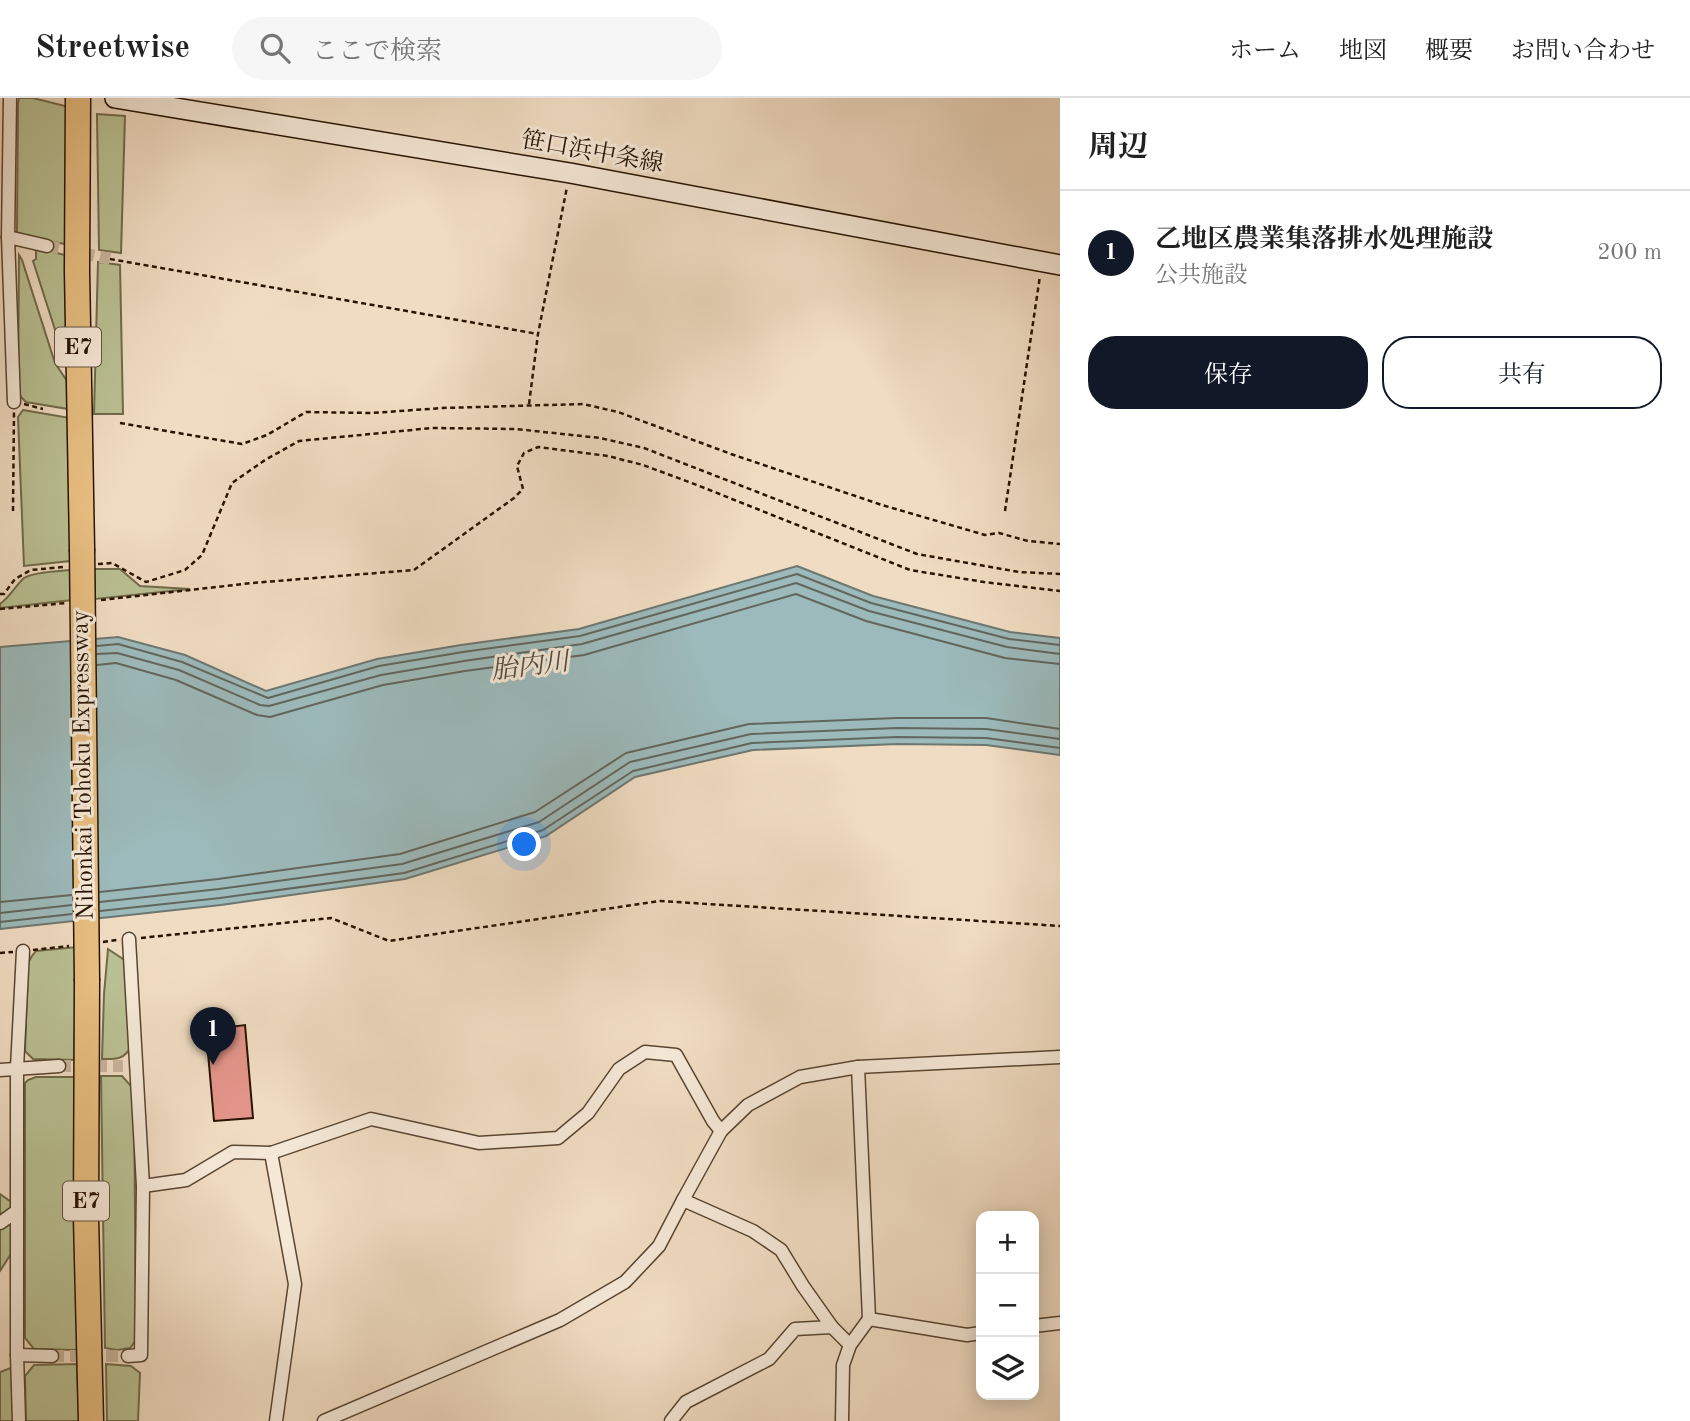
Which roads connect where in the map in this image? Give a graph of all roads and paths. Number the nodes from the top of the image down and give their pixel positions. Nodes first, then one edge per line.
1 (10, 98) edge
2 (78, 98) edge
3 (115, 98) edge
4 (159, 102) edge
5 (570, 173) junction
6 (8, 237) junction
7 (47, 246) tunnel mouth
8 (110, 259) tunnel mouth
9 (1051, 264) edge
10 (538, 334) junction
11 (14, 402) junction
12 (529, 404) junction
13 (43, 409) dead end
14 (120, 423) dead end
15 (13, 511) dead end
16 (1005, 511) dead end
17 (1060, 544) edge
18 (84, 560) junction
19 (1060, 574) edge
20 (1060, 591) edge
21 (0, 594) edge
22 (95, 600) dead end
23 (67, 603) dead end
24 (0, 609) edge
25 (1060, 926) edge
26 (129, 939) junction
27 (103, 942) dead end
28 (76, 945) dead end
29 (23, 951) junction
30 (0, 953) edge
31 (1060, 1057) edge
32 (59, 1066) tunnel mouth
33 (858, 1067) junction
34 (17, 1069) junction
35 (0, 1070) edge
36 (721, 1131) junction
37 (271, 1153) junction
38 (143, 1186) junction
39 (683, 1200) junction
40 (17, 1212) junction
41 (0, 1223) edge
42 (869, 1319) junction
43 (1060, 1323) edge
44 (1039, 1325) edge
45 (832, 1327) junction
46 (976, 1334) edge
47 (850, 1345) junction
48 (17, 1355) junction
49 (52, 1356) tunnel mouth
50 (128, 1356) dead end
51 (19, 1421) edge
52 (91, 1421) edge
53 (275, 1421) edge
54 (324, 1421) edge
55 (671, 1421) edge
56 (842, 1421) edge

1 - 6 street
2 - 18 highway, E7
3 - 4 main road, 笹口浜中条線
4 - 5 main road, 笹口浜中条線
5 - 9 main road, 笹口浜中条線
5 - 10 path
6 - 7 street
6 - 11 street
8 - 10 path
9 - 16 path
10 - 12 path
11 - 13 path
11 - 15 path
12 - 14 path
12 - 17 path
18 - 19 path
18 - 21 path
18 - 52 highway, Nihonkai Tohoku Expressway / E7, bridge
20 - 22 path
23 - 24 path
25 - 26 path
26 - 27 path
26 - 38 street
28 - 29 path
29 - 30 path
29 - 34 street
31 - 33 street
32 - 34 street
33 - 36 street
33 - 42 street
34 - 35 street
34 - 40 street
36 - 37 street
36 - 39 street
37 - 38 street
37 - 53 street
38 - 50 street
39 - 45 street
39 - 54 street
40 - 41 street
40 - 48 street
42 - 46 street
42 - 47 street
43 - 44 street
45 - 47 street
45 - 55 street
47 - 56 street
48 - 49 street
48 - 51 street

